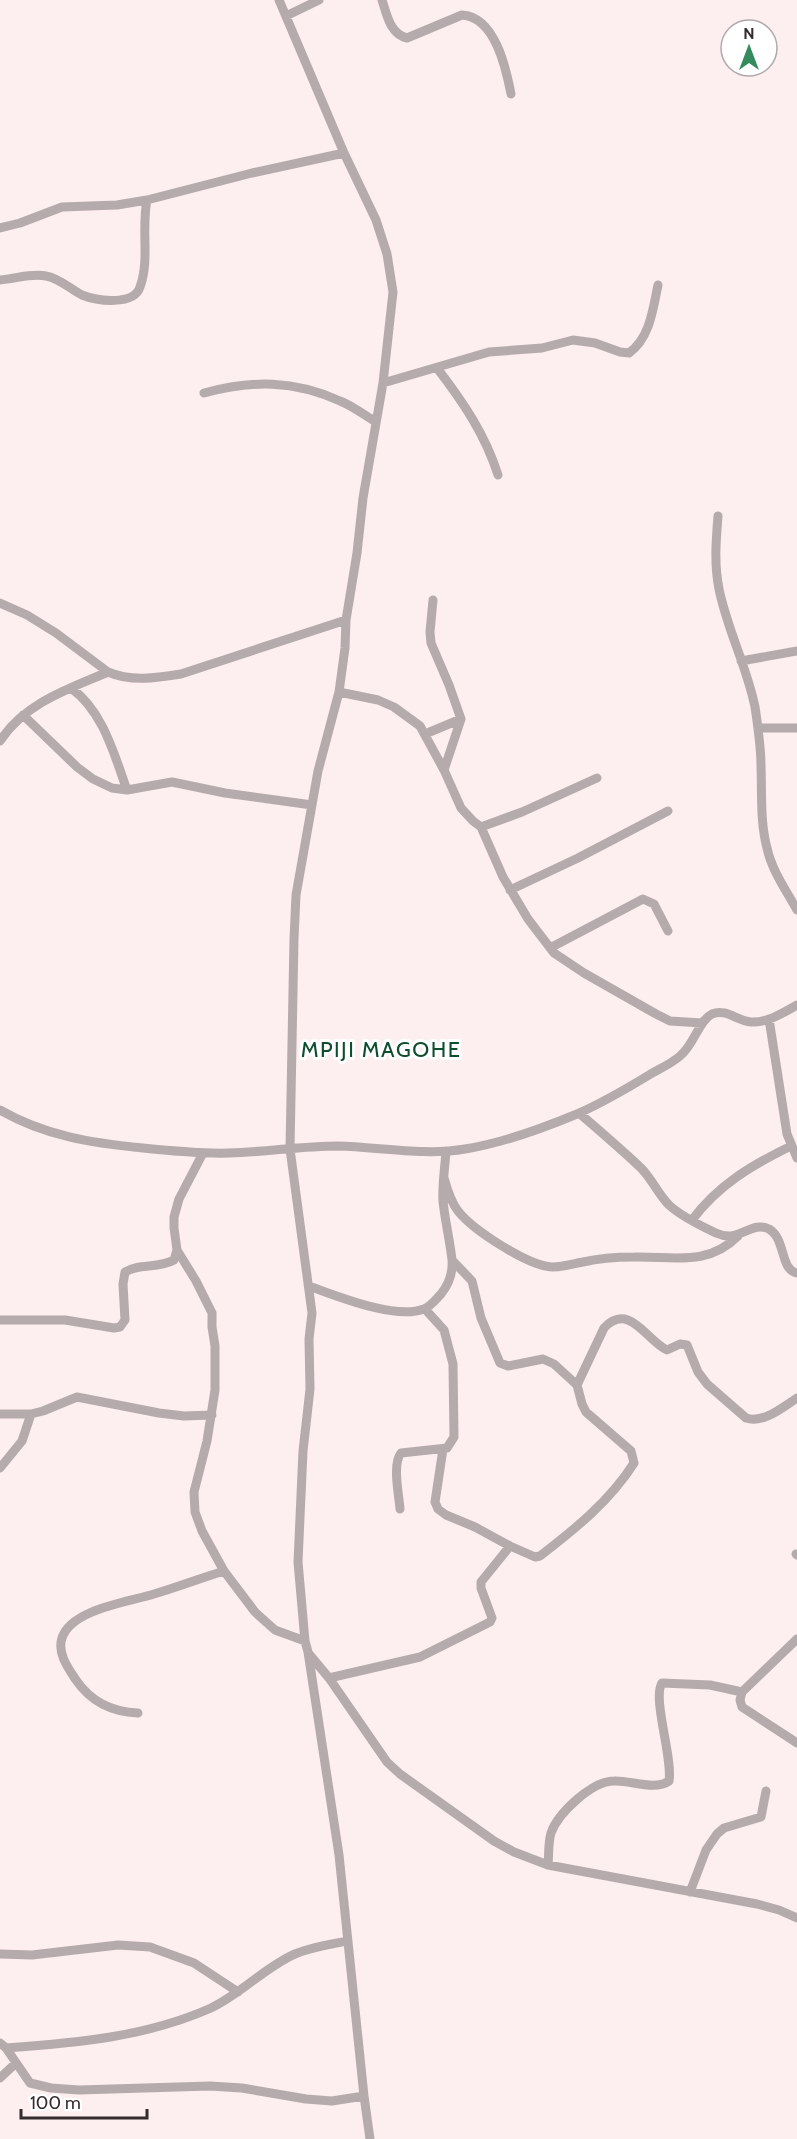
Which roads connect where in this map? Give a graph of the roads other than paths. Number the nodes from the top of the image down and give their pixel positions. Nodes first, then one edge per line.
1 (279, 0) edge
2 (319, 0) edge
3 (382, 0) edge
4 (286, 16) junction
5 (511, 93) dead end
6 (344, 153) junction
7 (147, 200) junction
8 (0, 228) edge
9 (0, 280) edge
10 (658, 285) dead end
11 (437, 368) junction
12 (384, 383) junction
13 (204, 393) dead end
14 (376, 422) junction
15 (498, 476) dead end
16 (718, 516) dead end
17 (433, 600) dead end
18 (0, 603) edge
19 (346, 620) junction
20 (797, 651) edge
21 (741, 661) junction
22 (108, 672) junction
23 (71, 688) junction
24 (339, 692) junction
25 (23, 715) junction
26 (461, 719) junction
27 (758, 728) junction
28 (797, 728) edge
29 (425, 734) junction
30 (0, 741) edge
31 (444, 770) junction
32 (597, 778) dead end
33 (127, 790) junction
34 (312, 805) junction
35 (668, 811) dead end
36 (481, 827) junction
37 (510, 890) junction
38 (797, 910) edge
39 (668, 931) dead end
40 (550, 948) junction
41 (797, 1005) edge
42 (769, 1019) junction
43 (702, 1023) junction
44 (0, 1110) edge
45 (579, 1113) junction
46 (791, 1146) junction
47 (290, 1149) junction
48 (446, 1151) junction
49 (203, 1153) junction
50 (797, 1158) edge
51 (444, 1178) junction
52 (692, 1220) junction
53 (738, 1236) junction
54 (177, 1250) junction
55 (452, 1260) junction
56 (797, 1273) edge
57 (309, 1286) junction
58 (425, 1309) junction
59 (0, 1320) edge
60 (577, 1385) junction
61 (797, 1398) edge
62 (0, 1414) edge
63 (31, 1414) junction
64 (212, 1415) junction
65 (443, 1449) junction
66 (0, 1467) edge
67 (400, 1509) dead end
68 (510, 1546) junction
69 (224, 1570) junction
70 (107, 1596) dead end
71 (103, 1607) junction
72 (304, 1641) junction
73 (795, 1644) edge
74 (308, 1652) junction
75 (329, 1678) junction
76 (742, 1692) junction
77 (138, 1713) dead end
78 (797, 1743) edge
79 (766, 1791) dead end
80 (548, 1865) junction
81 (690, 1892) junction
82 (797, 1918) edge
83 (348, 1941) junction
84 (0, 1954) edge
85 (238, 1992) junction
86 (3, 2045) edge
87 (16, 2063) junction
88 (0, 2078) edge
89 (364, 2096) junction
90 (370, 2139) edge

1 - 4 street
2 - 4 street
3 - 5 street
4 - 6 street
6 - 7 street
6 - 12 street
7 - 8 street
7 - 9 street
10 - 11 street
11 - 12 street
11 - 15 street
12 - 14 street
13 - 14 street
14 - 19 street
16 - 21 street
17 - 26 street
18 - 22 street
19 - 22 street
19 - 24 street
20 - 21 street
21 - 27 street
22 - 23 street
23 - 25 street
23 - 33 street
24 - 29 street
24 - 34 street
25 - 30 street
25 - 33 street
26 - 29 street
26 - 31 street
27 - 28 street
27 - 38 street
29 - 31 street
31 - 36 street
32 - 36 street
33 - 34 street
34 - 47 street
35 - 37 street
36 - 37 street
37 - 40 street
39 - 40 street
40 - 43 street
41 - 42 street
42 - 43 street
42 - 46 street
43 - 45 street
44 - 49 street
45 - 48 street
45 - 52 street
46 - 50 street
46 - 52 street
47 - 48 street
47 - 49 street
47 - 57 street
48 - 51 street
49 - 54 street
51 - 53 street
51 - 55 street
52 - 53 street
53 - 56 street
54 - 59 street
54 - 64 street
55 - 58 street
55 - 60 street
57 - 58 street
57 - 72 street
58 - 65 street
60 - 61 street
60 - 68 street
62 - 63 street
63 - 64 street
63 - 66 street
64 - 69 street
65 - 67 street
65 - 68 street
68 - 75 street
69 - 71 street
69 - 72 street
70 - 71 street
71 - 77 street
72 - 74 street
73 - 76 street
74 - 75 street
74 - 83 street
75 - 80 street
76 - 78 street
76 - 80 street
79 - 81 street
80 - 81 street
81 - 82 street
83 - 85 street
83 - 89 street
84 - 85 street
85 - 86 street
86 - 87 street
87 - 88 street
87 - 89 street
89 - 90 street

